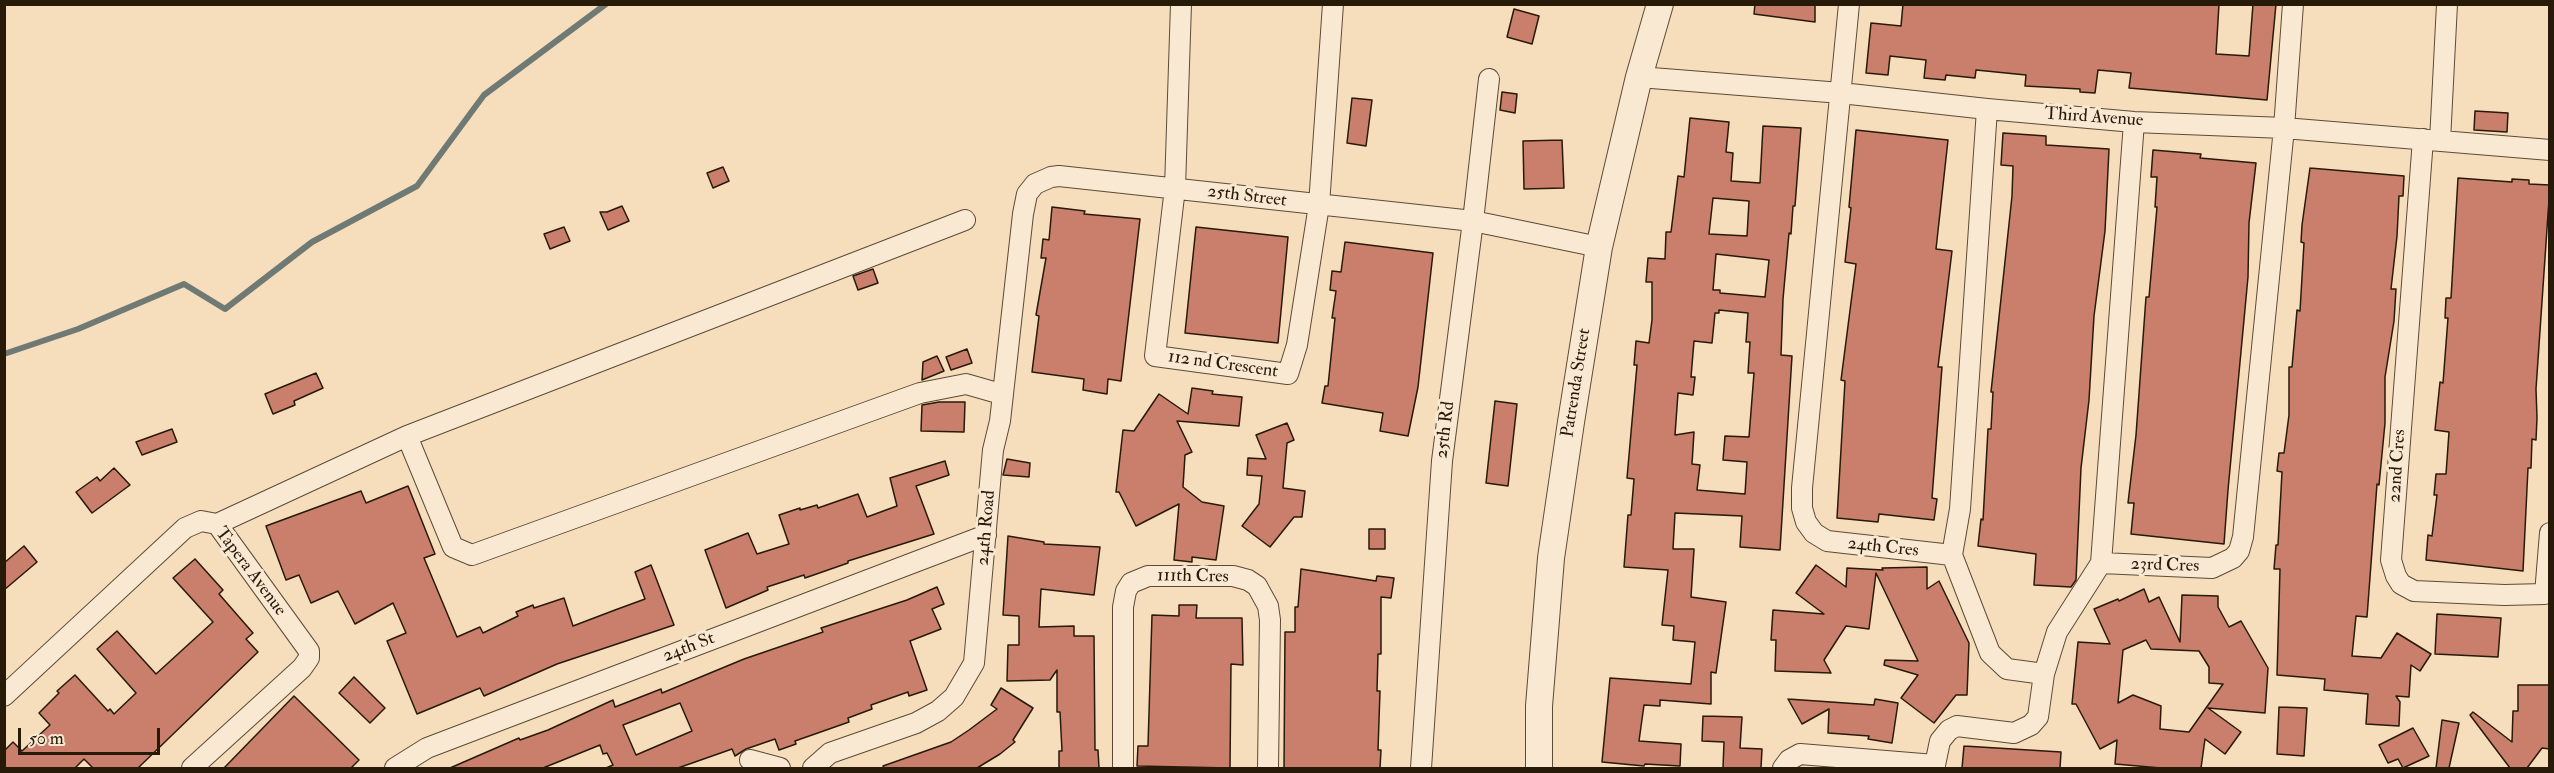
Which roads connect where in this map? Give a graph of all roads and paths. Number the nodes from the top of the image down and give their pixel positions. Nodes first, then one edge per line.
1 (1181, 4) edge
2 (1333, 4) edge
3 (1660, 4) edge
4 (1849, 4) edge
5 (2293, 4) edge
6 (2447, 4) edge
7 (1639, 77) junction
8 (1489, 79) dead end
9 (1841, 93) junction
10 (1987, 109) junction
11 (2134, 122) junction
12 (2284, 128) junction
13 (2432, 140) junction
14 (2550, 150) edge
15 (1174, 188) junction
16 (1028, 194) joint
17 (1319, 205) junction
18 (965, 220) dead end
19 (1473, 221) junction
20 (1599, 247) junction
21 (1001, 394) junction
22 (407, 436) junction
23 (217, 524) junction
24 (2550, 533) edge
25 (986, 535) junction
26 (1952, 555) junction
27 (2102, 563) junction
28 (2044, 674) junction
29 (4, 696) edge
30 (750, 760) dead end
31 (1935, 767) edge
32 (192, 768) edge
33 (395, 768) edge
34 (780, 768) edge
35 (813, 768) edge
36 (1123, 768) edge
37 (1268, 768) edge
38 (1421, 768) edge
39 (1539, 768) edge
40 (1783, 768) edge

1 - 15 street
2 - 17 street
3 - 7 street, Patrenda Street
4 - 9 street, 24th Cres
5 - 12 street
6 - 13 street
7 - 9 street, Third Avenue
7 - 20 street, Patrenda Street
8 - 19 street, 25th Rd
9 - 10 street, Third Avenue
9 - 26 street, 24th Cres
10 - 11 street, Third Avenue
10 - 26 street
11 - 12 street, Third Avenue
11 - 27 street
12 - 13 street, Third Avenue
12 - 27 street, 23rd Cres
13 - 14 street, Third Avenue
13 - 24 street, 22nd Cres
15 - 16 street, 25th Street
15 - 17 street, 25th Street
15 - 17 street, 112 nd Crescent
16 - 21 street, 24th Road
17 - 19 street, 25th Street
18 - 22 street
19 - 20 street
19 - 38 street, 25th Rd
20 - 39 street, Patrenda Street
21 - 22 street
21 - 25 street, 24th Road
22 - 23 street
23 - 29 street, Tapera Avenue
23 - 32 street, Tapera Avenue
25 - 33 street, 24th St
25 - 35 street, 24th Road
26 - 28 street
27 - 28 street
28 - 31 street
30 - 34 street
31 - 40 street
36 - 37 street, 111th Cres

